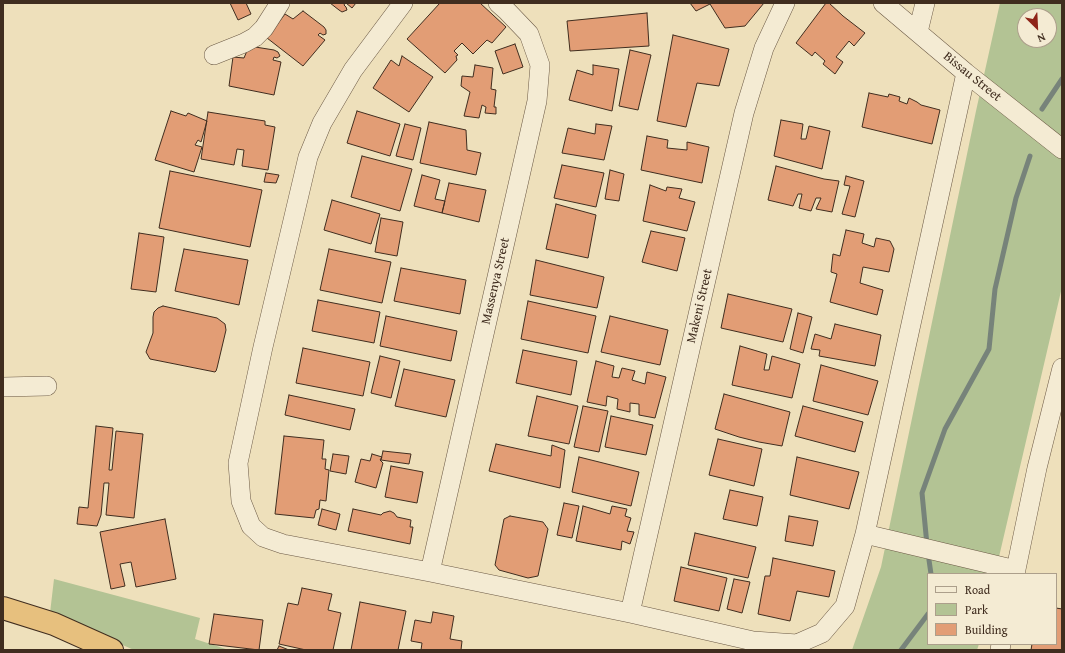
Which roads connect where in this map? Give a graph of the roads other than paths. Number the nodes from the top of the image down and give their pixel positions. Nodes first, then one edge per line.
1 (280, 3) edge
2 (403, 3) edge
3 (498, 3) edge
4 (785, 3) edge
5 (883, 3) edge
6 (925, 3) edge
7 (918, 32) junction
8 (214, 55) dead end
9 (966, 72) junction
10 (1060, 142) edge
11 (1062, 368) edge
12 (47, 386) dead end
13 (3, 387) edge
14 (865, 534) junction
15 (430, 572) junction
16 (1016, 572) edge
17 (3, 608) edge
18 (630, 613) junction
19 (112, 650) edge

1 - 8 street
2 - 15 street
3 - 15 street, Massenya Street
4 - 18 street, Makeni Street
5 - 7 street, Bissau Street
6 - 7 street
7 - 9 street, Bissau Street
9 - 10 street, Bissau Street
9 - 14 street
11 - 16 street
12 - 13 street
14 - 16 street
14 - 18 street
15 - 18 street
17 - 19 highway

